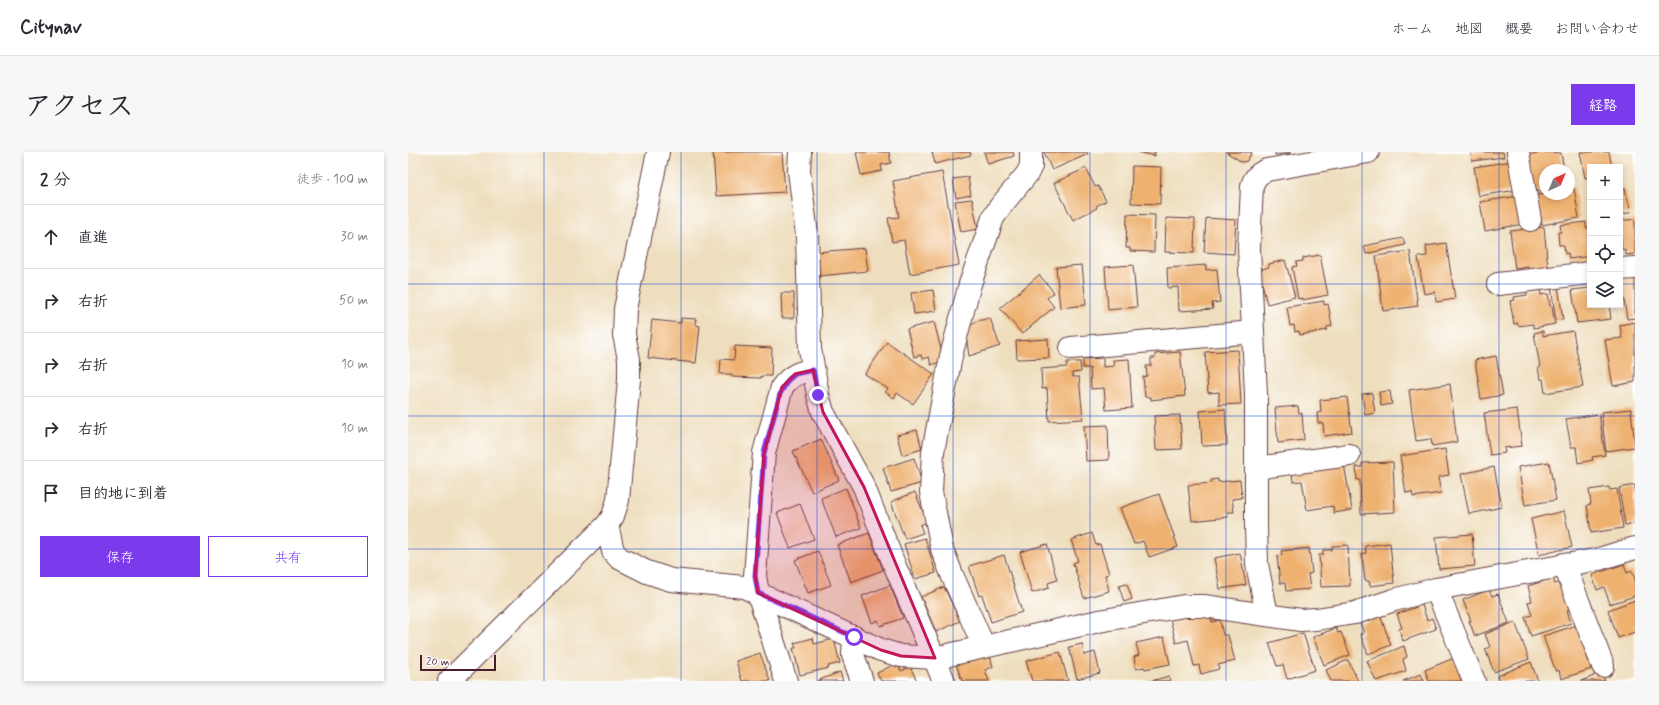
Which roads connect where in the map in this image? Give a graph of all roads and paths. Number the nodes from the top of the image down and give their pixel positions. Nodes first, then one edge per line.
1 (658, 152) edge
2 (800, 152) edge
3 (1031, 152) edge
4 (1368, 152) edge
5 (1518, 152) edge
6 (1530, 220) dead end
7 (1635, 268) edge
8 (1623, 270) edge
9 (1587, 273) edge
10 (1498, 284) dead end
11 (1253, 332) junction
12 (1071, 348) dead end
13 (813, 370) junction
14 (1349, 455) dead end
15 (1256, 468) junction
16 (607, 525) junction
17 (1635, 548) edge
18 (1564, 564) junction
19 (1436, 589) junction
20 (758, 593) junction
21 (1267, 615) junction
22 (854, 637) junction
23 (984, 647) junction
24 (935, 658) junction
25 (1603, 666) dead end
26 (449, 681) edge
27 (786, 681) edge
28 (862, 681) edge
29 (944, 681) edge
30 (1474, 681) edge

1 - 16 street
2 - 13 street
3 - 23 street
4 - 11 street
5 - 6 street
7 - 8 street
9 - 10 street
11 - 12 street
11 - 15 street
13 - 20 street
13 - 24 street
14 - 15 street
15 - 21 street
16 - 20 street
16 - 26 street
17 - 18 street
18 - 19 street
18 - 25 street
19 - 21 street
19 - 30 street
20 - 22 street
20 - 27 street
21 - 23 street
22 - 24 street
22 - 28 street
23 - 24 street
24 - 29 street

